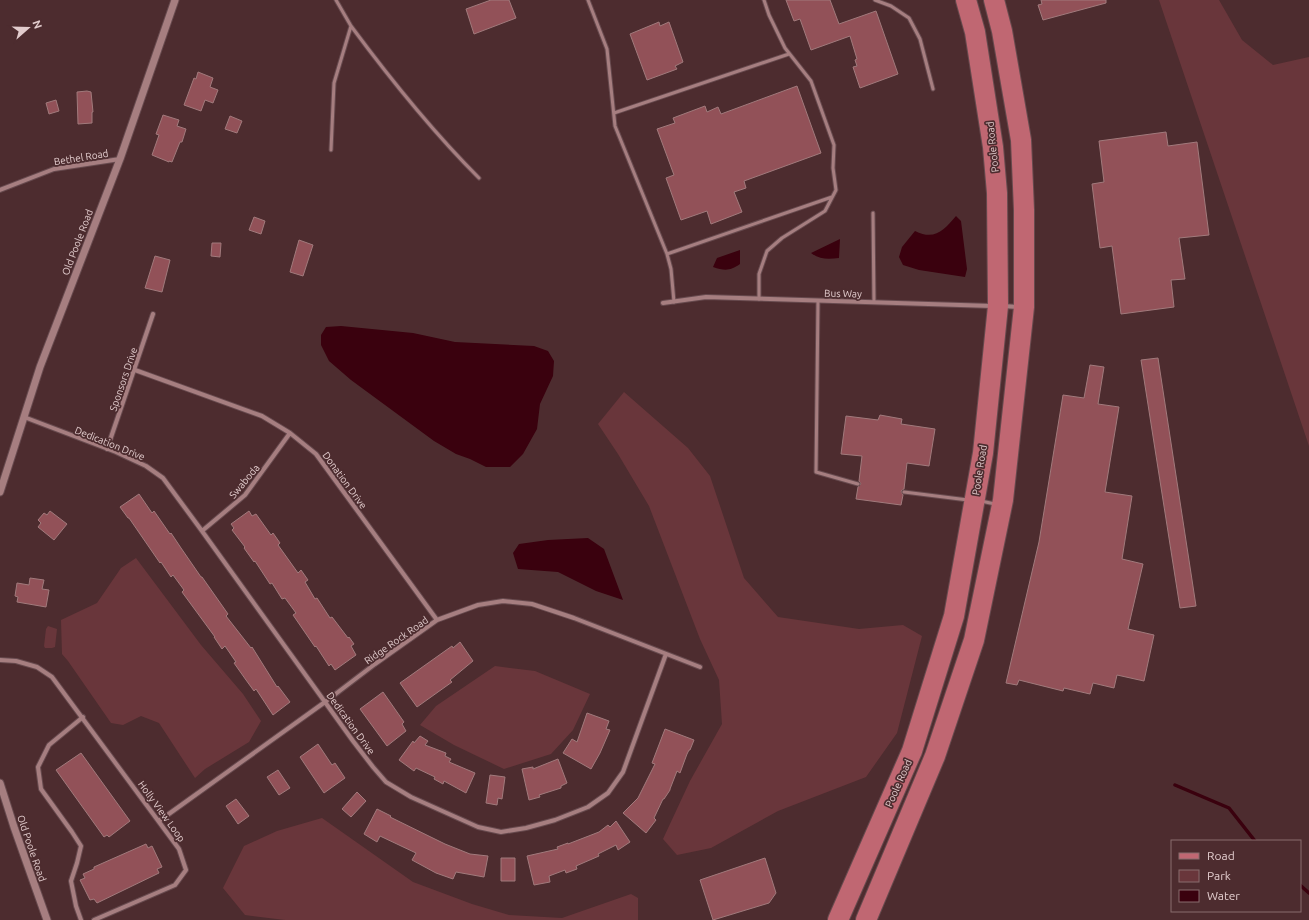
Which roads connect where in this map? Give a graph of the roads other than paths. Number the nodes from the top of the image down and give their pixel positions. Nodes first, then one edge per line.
1 (175, 0) edge
2 (336, 0) edge
3 (588, 0) edge
4 (764, 0) edge
5 (875, 0) edge
6 (966, 0) edge
7 (994, 0) edge
8 (351, 26) junction
9 (789, 54) junction
10 (933, 89) dead end
11 (614, 113) junction
12 (331, 150) dead end
13 (120, 159) junction
14 (479, 178) dead end
15 (0, 190) edge
16 (832, 197) junction
17 (873, 213) dead end
18 (667, 254) junction
19 (759, 300) junction
20 (818, 301) junction
21 (674, 302) junction
22 (874, 302) junction
23 (663, 303) dead end
24 (998, 306) junction
25 (1024, 307) junction
26 (153, 314) dead end
27 (135, 370) junction
28 (24, 418) junction
29 (290, 434) junction
30 (107, 449) junction
31 (858, 484) dead end
32 (0, 492) edge
33 (904, 492) dead end
34 (974, 500) junction
35 (1002, 505) junction
36 (202, 531) junction
37 (437, 620) junction
38 (666, 654) junction
39 (0, 660) edge
40 (700, 667) dead end
41 (325, 702) junction
42 (83, 718) junction
43 (912, 751) junction
44 (935, 756) junction
45 (0, 783) edge
46 (159, 821) junction
47 (47, 920) edge
48 (81, 920) edge
49 (94, 920) edge
50 (838, 920) edge
51 (866, 920) edge

1 - 13 street, Old Poole Road
2 - 8 lane
3 - 11 lane
4 - 9 lane
5 - 10 lane
6 - 24 main road, Poole Road
7 - 25 main road
8 - 12 lane
8 - 14 lane
9 - 11 lane
9 - 16 lane
11 - 18 lane
13 - 15 street, Bethel Road
13 - 28 street, Old Poole Road
16 - 18 lane
16 - 19 lane
17 - 22 lane
18 - 21 lane
19 - 20 street, Bus Way
19 - 21 street, Bus Way
20 - 22 street, Bus Way
20 - 31 lane
21 - 23 street, Bus Way
22 - 24 street, Bus Way
24 - 25 street, Bus Way
24 - 34 main road, Poole Road
25 - 35 main road
26 - 27 street, Sponsors Drive
27 - 29 street, Donation Drive
27 - 30 street, Sponsors Drive
28 - 30 street, Dedication Drive
28 - 32 street, Old Poole Road
29 - 36 street, Swaboda
29 - 37 street, Donation Drive
30 - 36 street, Dedication Drive
33 - 34 lane
34 - 35 lane
34 - 43 main road, Poole Road
35 - 44 main road
36 - 41 street, Dedication Drive
37 - 38 street, Ridge Rock Road
37 - 41 street, Ridge Rock Road
38 - 40 street, Ridge Rock Road
38 - 41 street, Dedication Drive
39 - 42 street, Holly View Loop
41 - 46 street, Ridge Rock Road
42 - 46 street, Holly View Loop
42 - 48 street
43 - 44 main road
43 - 50 main road, Poole Road
44 - 51 main road
45 - 47 street, Old Poole Road
46 - 49 street, Holly View Loop

